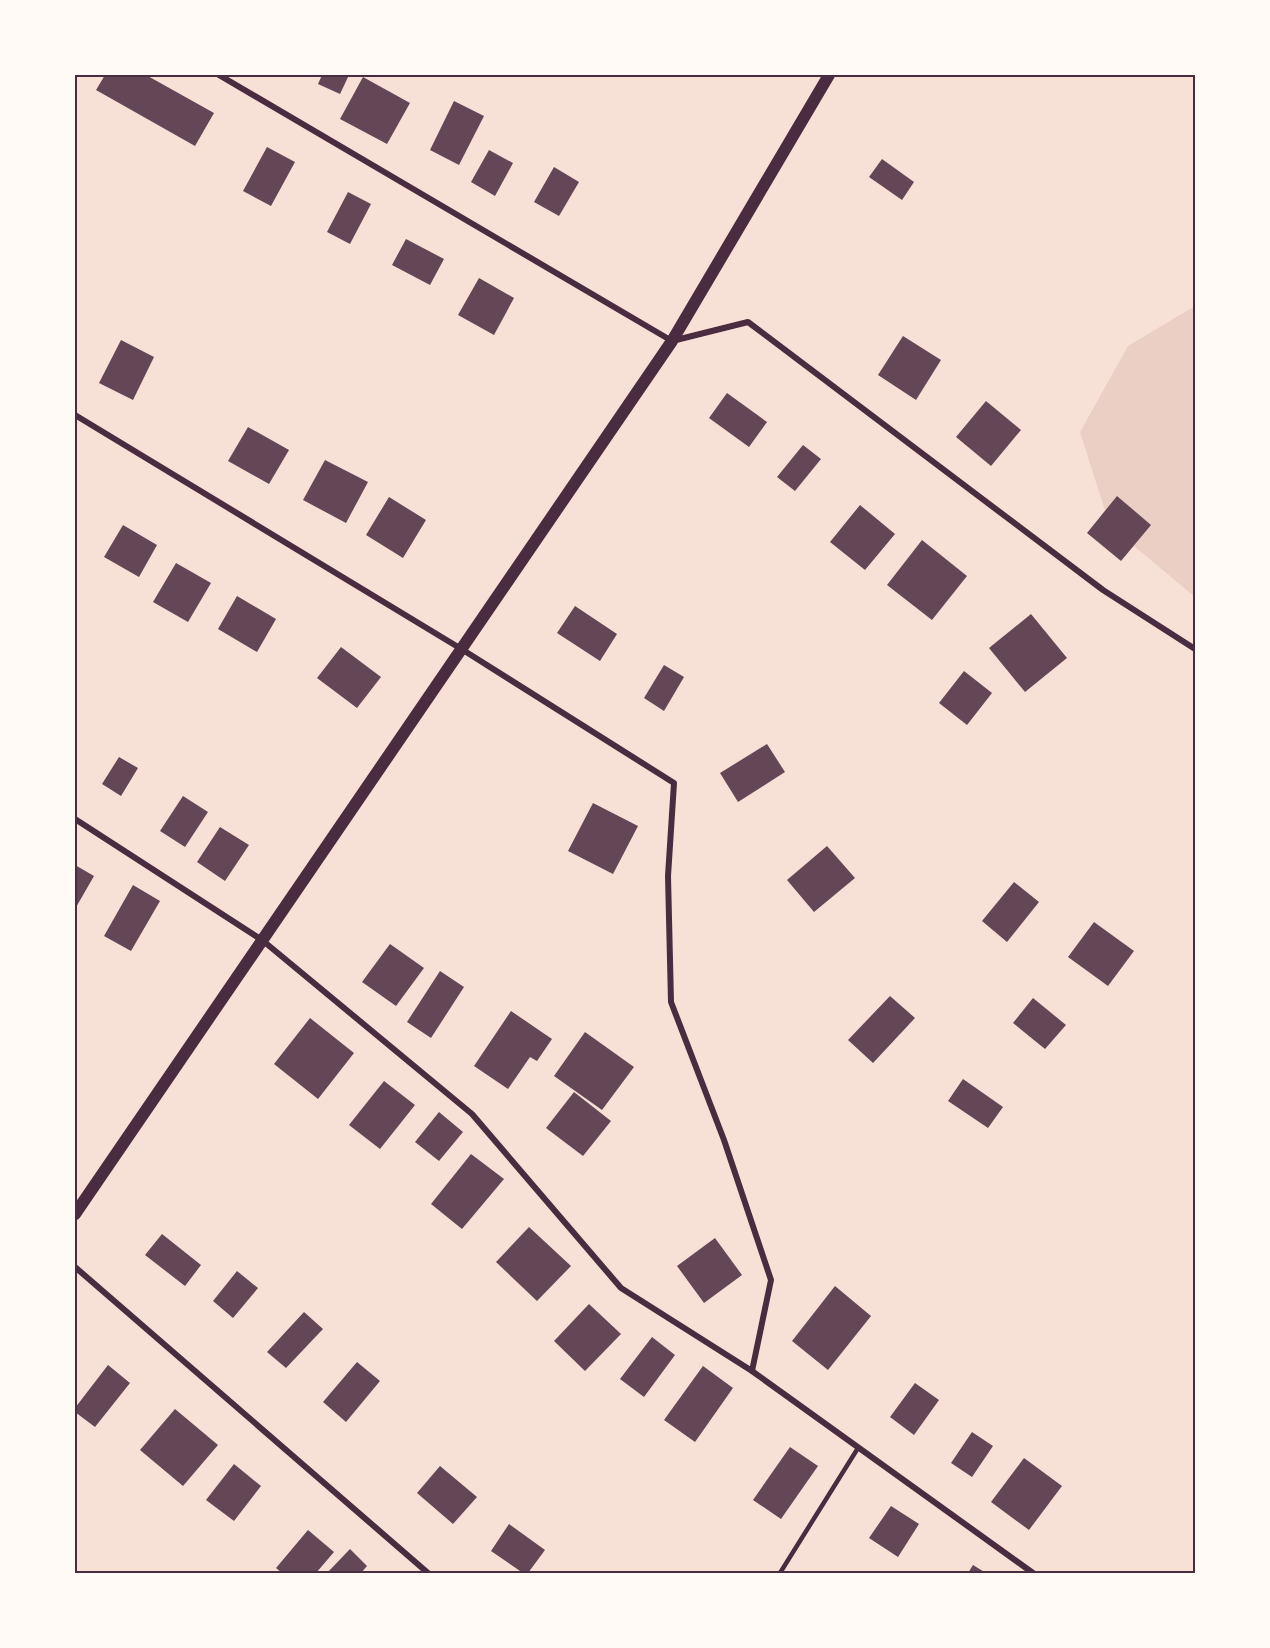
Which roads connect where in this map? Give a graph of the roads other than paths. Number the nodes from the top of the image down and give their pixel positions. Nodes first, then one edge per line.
1 (219, 75) edge
2 (829, 75) edge
3 (672, 340) junction
4 (75, 415) edge
5 (1195, 649) edge
6 (463, 650) junction
7 (75, 819) edge
8 (262, 940) junction
9 (75, 1214) edge
10 (75, 1267) edge
11 (752, 1371) junction
12 (858, 1448) junction
13 (428, 1573) edge
14 (780, 1573) edge
15 (1033, 1573) edge

1 - 3 street
2 - 3 main road
3 - 5 street
3 - 6 main road
4 - 6 street
6 - 8 main road
6 - 11 street
7 - 8 street
8 - 9 main road
8 - 11 street
10 - 13 street
11 - 12 street
12 - 14 lane
12 - 15 street

